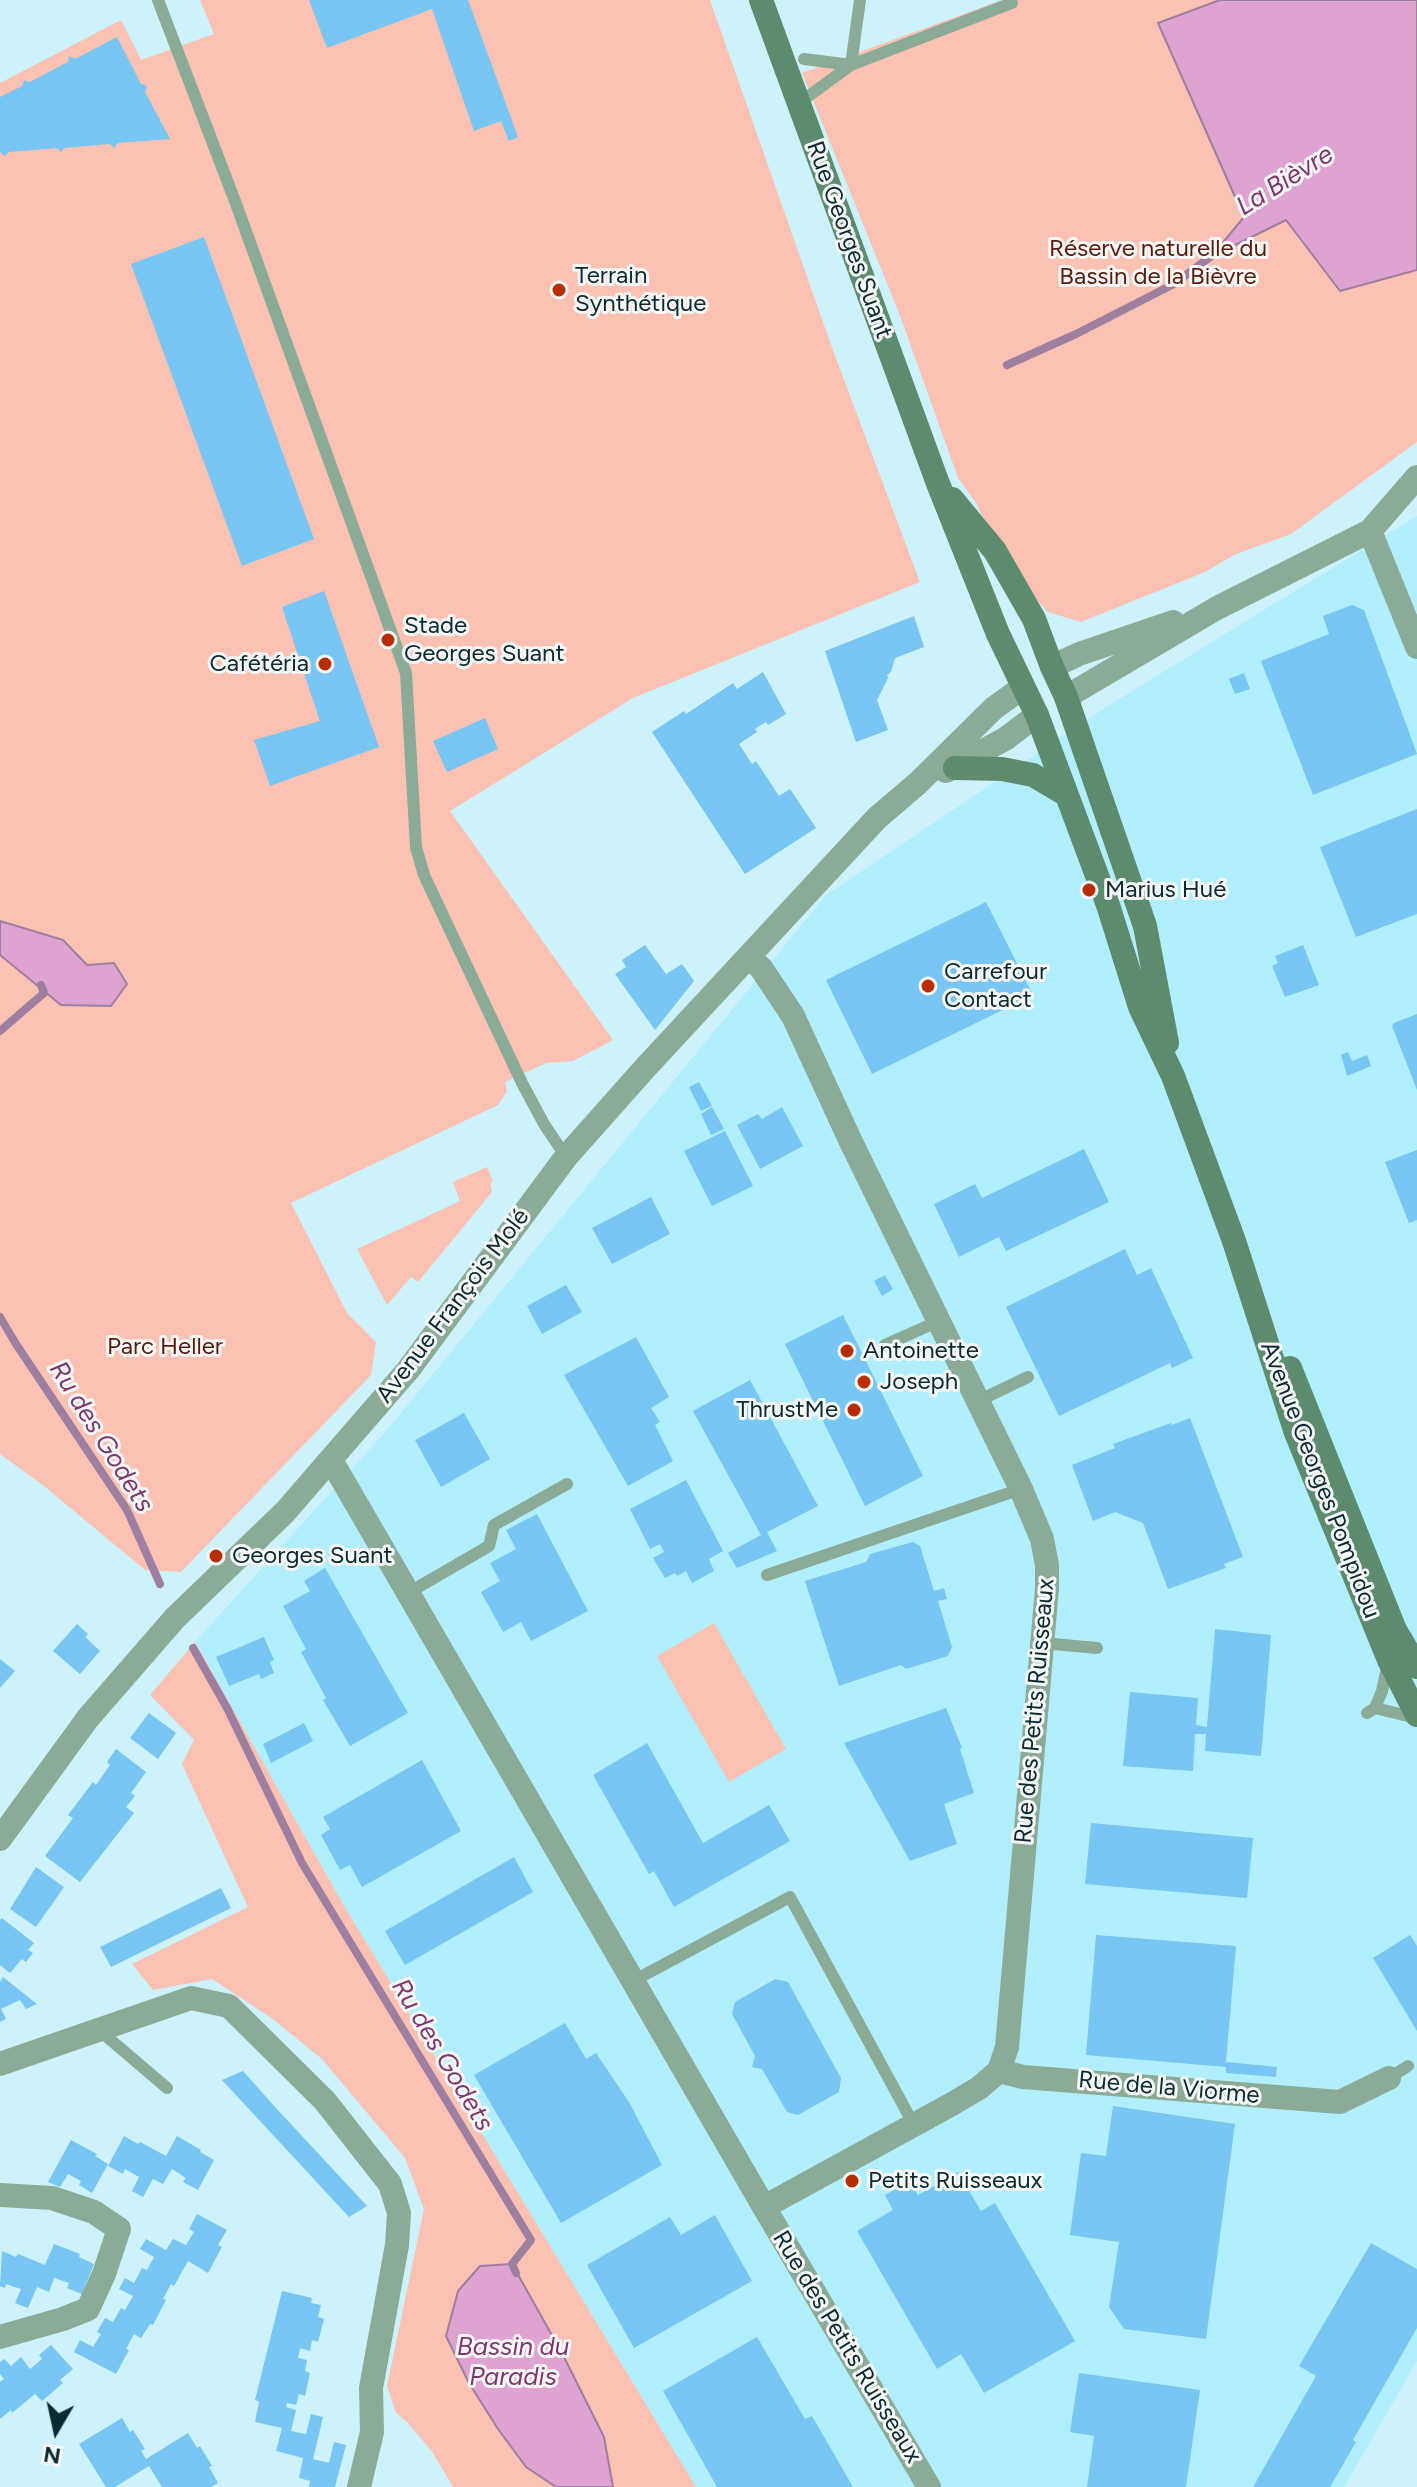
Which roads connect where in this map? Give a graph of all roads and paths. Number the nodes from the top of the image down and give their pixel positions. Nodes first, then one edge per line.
1 (158, 0) edge
2 (761, 0) edge
3 (860, 0) edge
4 (1012, 3) dead end
5 (804, 59) dead end
6 (851, 65) junction
7 (799, 103) junction
8 (1417, 477) edge
9 (937, 481) junction
10 (1370, 531) junction
11 (1217, 608) junction
12 (1417, 647) edge
13 (1052, 667) junction
14 (1022, 688) junction
15 (1066, 697) junction
16 (1037, 715) junction
17 (955, 768) junction
18 (918, 783) junction
19 (1065, 794) junction
20 (749, 957) junction
21 (1173, 1076) junction
22 (566, 1157) junction
23 (1234, 1241) junction
24 (939, 1321) junction
25 (885, 1345) dead end
26 (1028, 1377) dead end
27 (978, 1401) junction
28 (331, 1460) junction
29 (567, 1484) dead end
30 (1021, 1489) junction
31 (767, 1575) dead end
32 (408, 1593) junction
33 (1042, 1643) junction
34 (1097, 1648) dead end
35 (1389, 1660) junction
36 (1417, 1667) edge
37 (1417, 1716) edge
38 (0, 1839) edge
39 (633, 1981) junction
40 (99, 2030) junction
41 (0, 2064) edge
42 (999, 2071) junction
43 (1399, 2072) dead end
44 (167, 2088) dead end
45 (914, 2125) junction
46 (0, 2195) edge
47 (764, 2207) junction
48 (0, 2337) edge
49 (359, 2487) edge
50 (929, 2487) edge

1 - 22 lane
2 - 7 main road, Rue Georges Suant
3 - 6 lane
4 - 6 lane
5 - 6 lane
6 - 7 lane
7 - 9 main road, Rue Georges Suant
8 - 10 street
9 - 13 main road, Rue Georges Suant
9 - 14 main road, Rue Georges Suant
10 - 11 street
10 - 12 street
11 - 13 street
11 - 15 street
13 - 14 main road
13 - 15 main road, Rue Georges Suant
14 - 16 main road, Avenue Georges Pompidou
14 - 18 street, Avenue François Molé
15 - 16 main road
15 - 21 main road, Avenue Georges Pompidou
16 - 17 street, Avenue François Molé
16 - 19 main road, Avenue Georges Pompidou
17 - 18 street, Avenue François Molé
17 - 19 main road
18 - 20 street, Avenue François Molé
19 - 21 main road, Avenue Georges Pompidou
20 - 22 street, Avenue François Molé
20 - 24 street, Rue des Petits Ruisseaux
21 - 23 main road, Avenue Georges Pompidou
22 - 28 street, Avenue François Molé
23 - 35 main road, Avenue Georges Pompidou
23 - 36 main road, Avenue Georges Pompidou
24 - 25 lane
24 - 27 street, Rue des Petits Ruisseaux
26 - 27 lane
27 - 30 street, Rue des Petits Ruisseaux
28 - 32 street, Rue des Petits Ruisseaux
28 - 38 street, Avenue François Molé
29 - 32 lane
30 - 31 lane
30 - 33 street, Rue des Petits Ruisseaux
32 - 39 street, Rue des Petits Ruisseaux
33 - 34 lane
33 - 42 street, Rue des Petits Ruisseaux
35 - 37 main road, Avenue Georges Pompidou
35 - 37 lane
39 - 45 lane
39 - 47 street, Rue des Petits Ruisseaux
40 - 41 street
40 - 44 lane
40 - 49 street
42 - 43 street, Rue de la Viorme
42 - 45 street, Rue des Petits Ruisseaux
45 - 47 street, Rue des Petits Ruisseaux
46 - 48 street
47 - 50 street, Rue des Petits Ruisseaux

